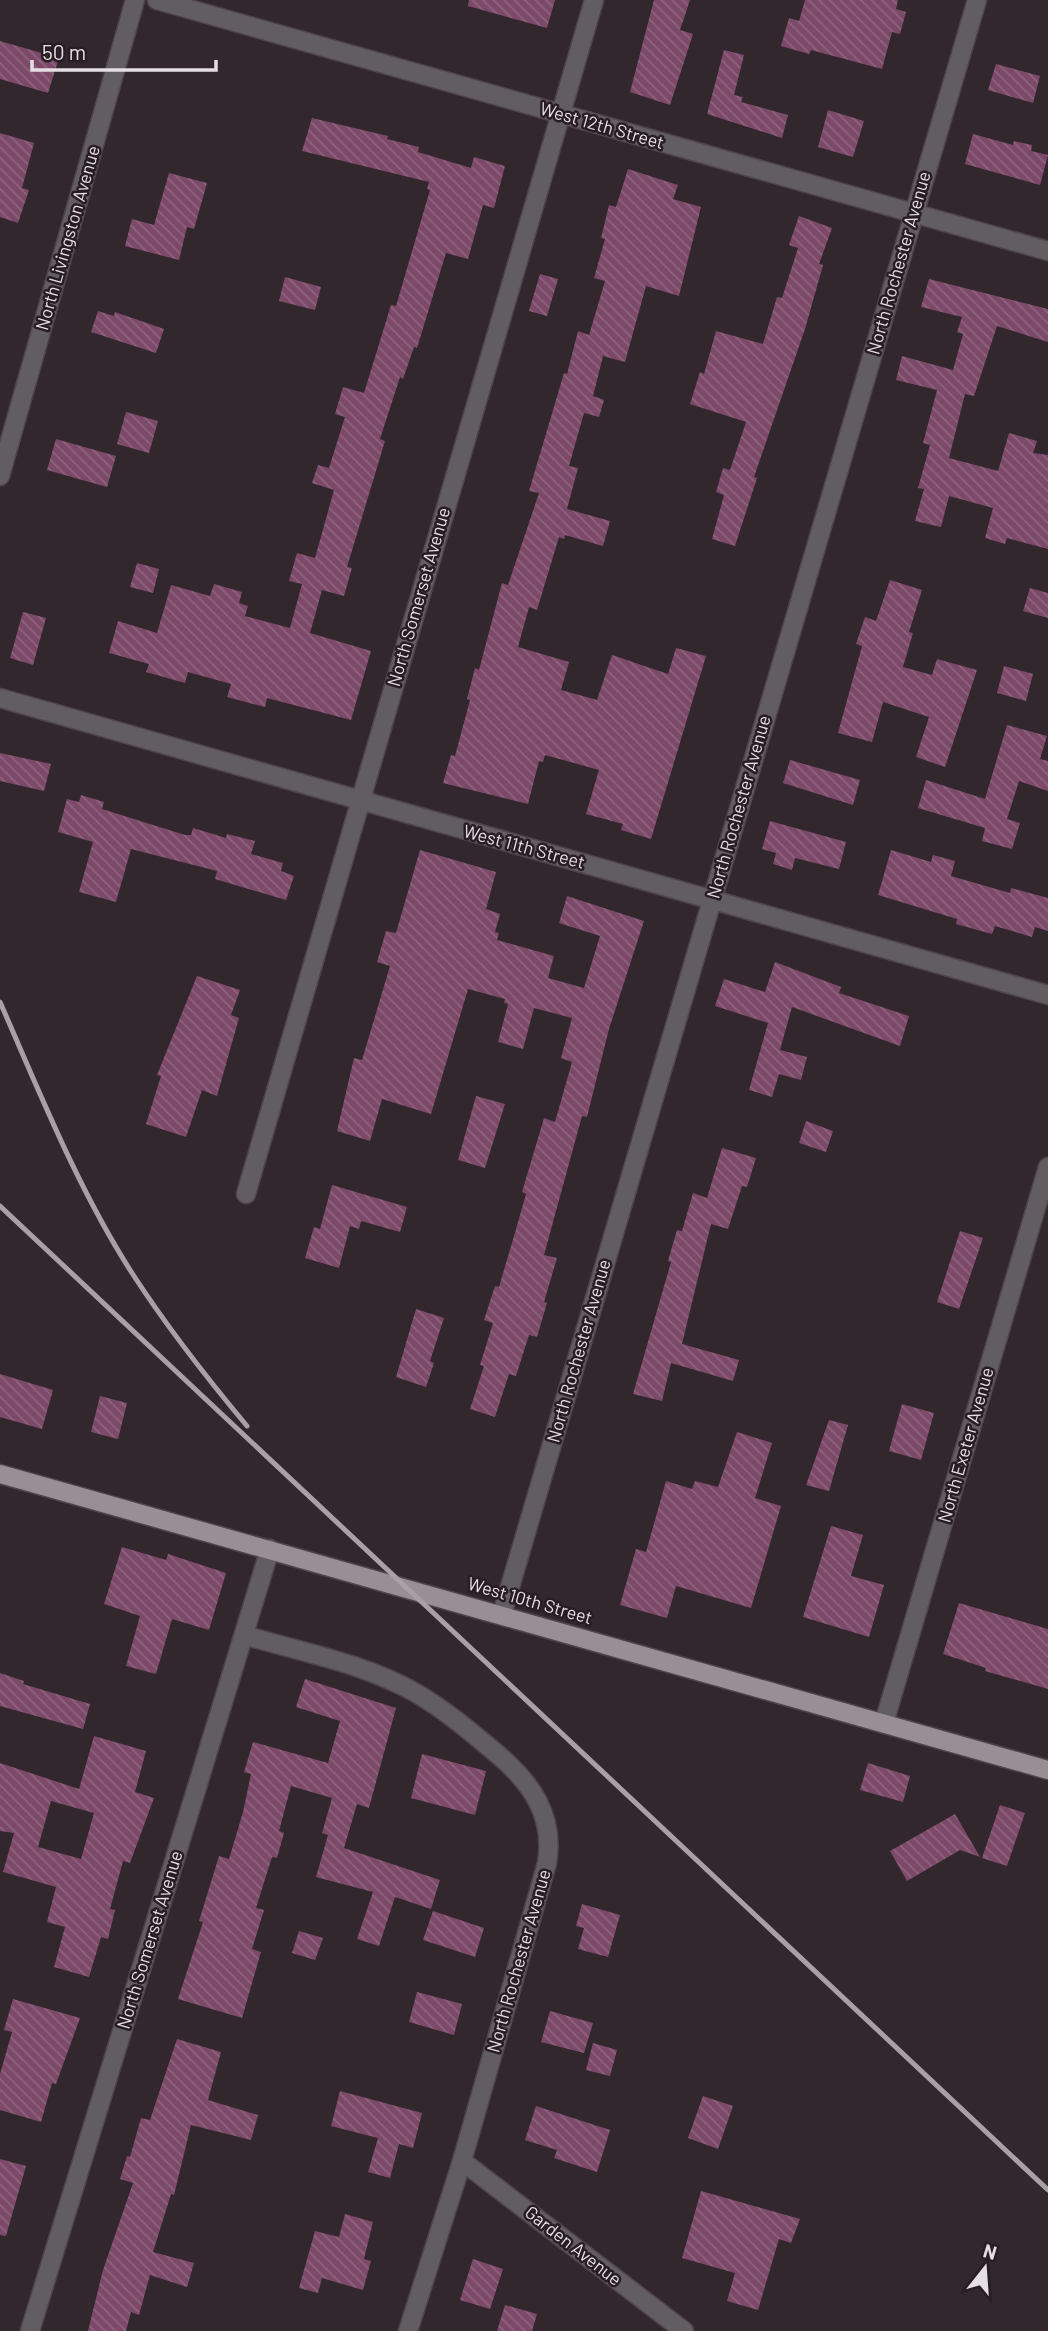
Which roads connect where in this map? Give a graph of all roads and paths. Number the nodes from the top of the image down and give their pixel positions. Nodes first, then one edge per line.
1 (135, 0) edge
2 (157, 0) edge
3 (594, 0) edge
4 (977, 0) edge
5 (561, 114) junction
6 (914, 214) junction
7 (1048, 251) edge
8 (0, 476) edge
9 (0, 698) edge
10 (359, 801) junction
11 (712, 899) junction
12 (1048, 995) edge
13 (1048, 1167) edge
14 (246, 1194) dead end
15 (0, 1474) edge
16 (270, 1549) junction
17 (502, 1614) junction
18 (244, 1635) junction
19 (884, 1723) junction
20 (1048, 1770) edge
21 (462, 2161) junction
22 (30, 2331) edge
23 (408, 2331) edge
24 (684, 2331) edge

1 - 8 street, North Livingston Avenue
2 - 5 street, West 12th Street
3 - 5 street, North Somerset Avenue
4 - 6 street, North Rochester Avenue
5 - 6 street, West 12th Street
5 - 10 street, North Somerset Avenue
6 - 7 street, West 12th Street
6 - 11 street, North Rochester Avenue
9 - 10 street, West 11th Street
10 - 11 street, West 11th Street
10 - 14 street, North Somerset Avenue
11 - 12 street, West 11th Street
11 - 17 street, North Rochester Avenue
13 - 19 street, North Exeter Avenue
15 - 16 main road, West 10th Street
16 - 17 main road, West 10th Street
16 - 18 street, North Somerset Avenue
17 - 19 main road, West 10th Street
18 - 21 street, North Rochester Avenue
18 - 22 street, North Somerset Avenue
19 - 20 main road, West 10th Street
21 - 23 street, North Rochester Avenue
21 - 24 street, Garden Avenue

